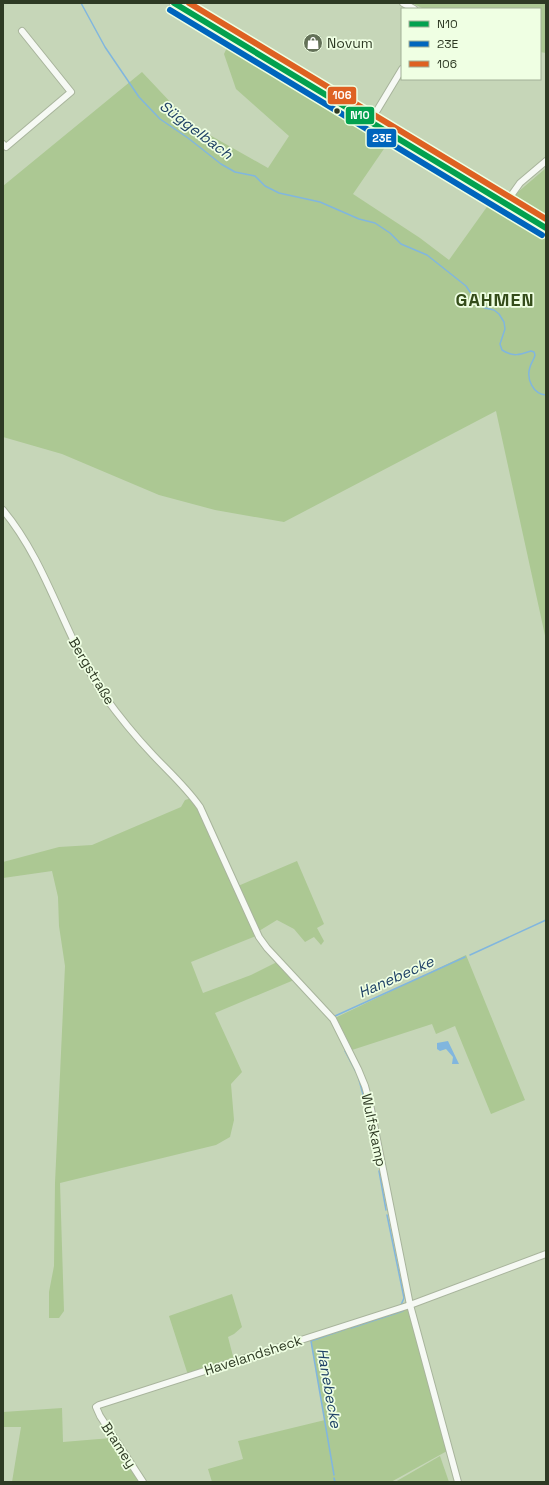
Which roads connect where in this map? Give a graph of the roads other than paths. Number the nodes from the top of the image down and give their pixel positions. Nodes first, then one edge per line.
1 (174, 3) edge
2 (403, 3) edge
3 (412, 8) edge
4 (22, 31) dead end
5 (401, 71) edge
6 (370, 122) junction
7 (4, 147) edge
8 (546, 161) edge
9 (505, 204) junction
10 (546, 228) edge
11 (3, 510) edge
12 (204, 816) joint
13 (546, 1254) edge
14 (410, 1305) junction
15 (96, 1407) joint
16 (143, 1482) edge
17 (458, 1482) edge

1 - 6 main road
2 - 3 street
4 - 7 street
5 - 6 street
6 - 9 main road
8 - 9 street
9 - 10 main road
11 - 12 street, Bergstraße
12 - 14 street, Wulfskamp
13 - 14 street, Havelandsheck
14 - 15 street, Havelandsheck
14 - 17 street, Wulfskamp
15 - 16 street, Bramey

